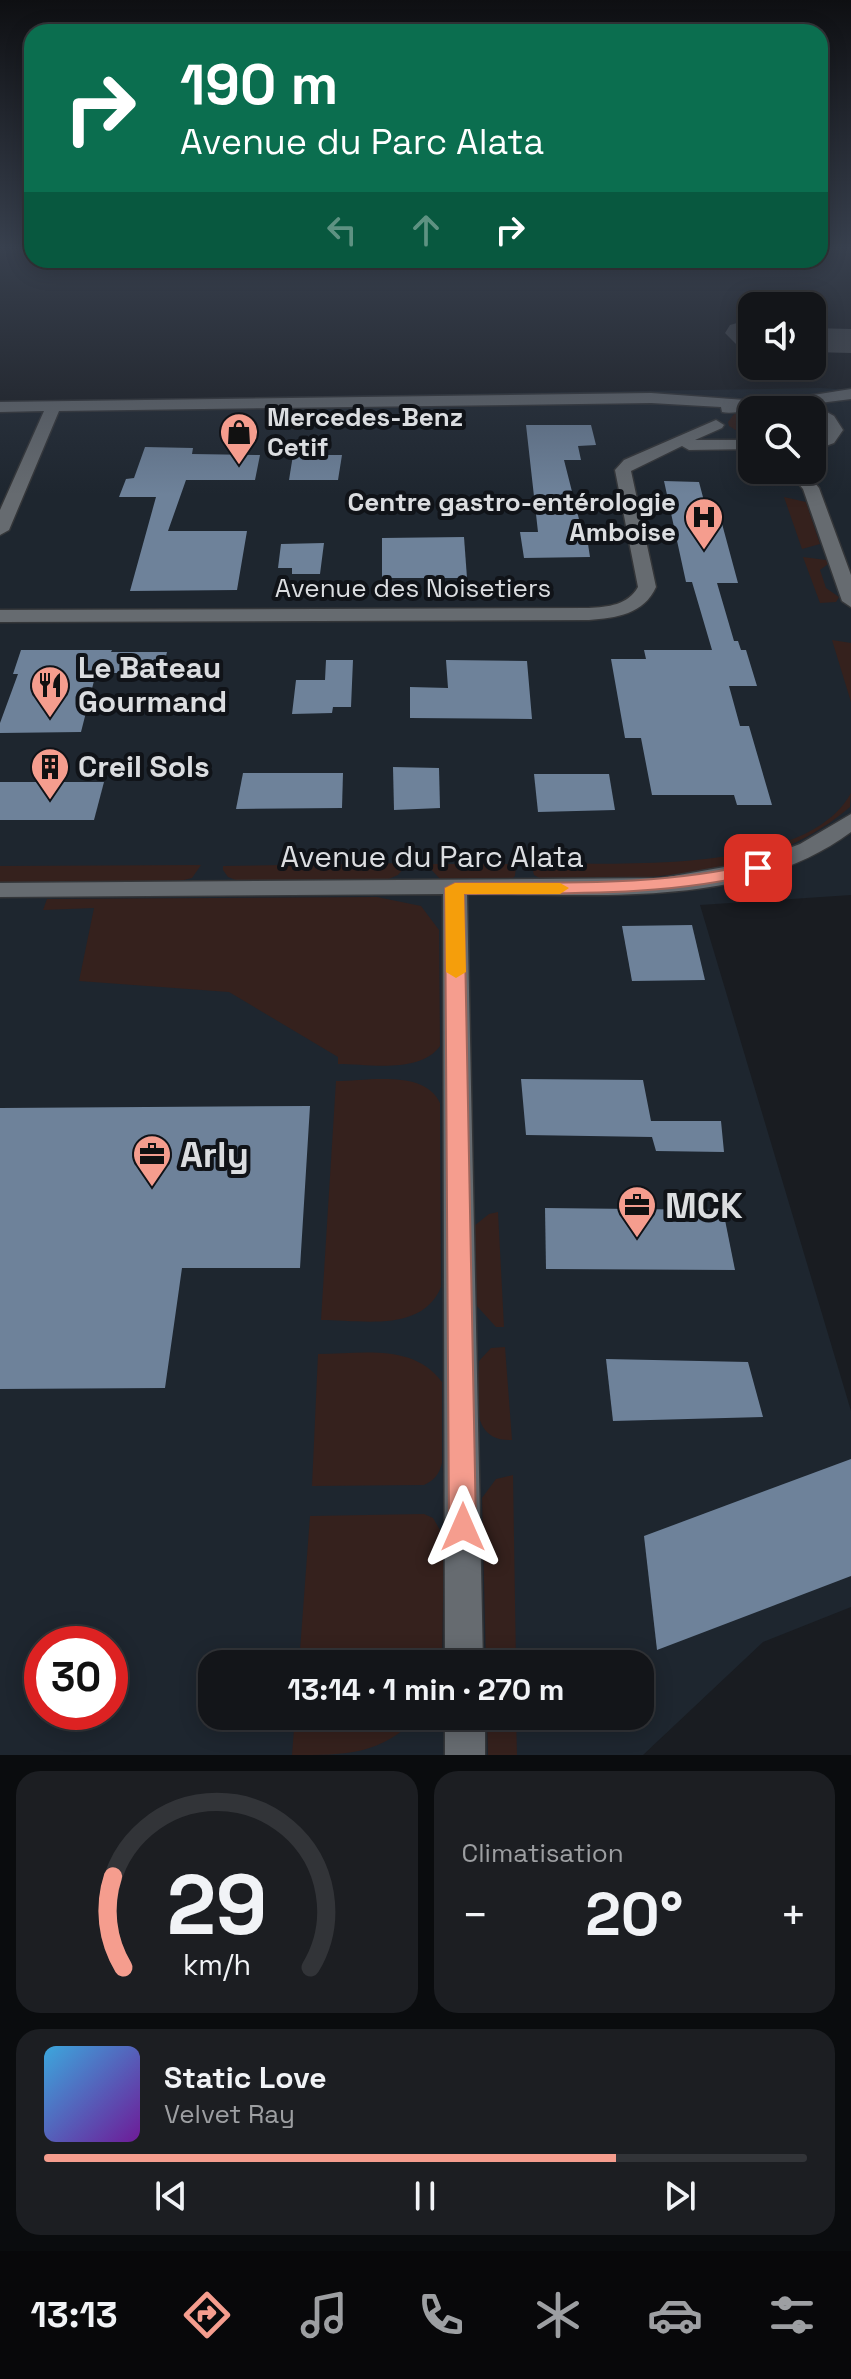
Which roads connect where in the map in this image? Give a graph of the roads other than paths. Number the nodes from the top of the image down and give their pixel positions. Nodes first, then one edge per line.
1 (851, 394) edge
2 (826, 397) edge
3 (619, 399) junction
4 (851, 400) edge
5 (738, 404) edge
6 (738, 405) edge
7 (0, 407) edge
8 (53, 407) junction
9 (826, 417) edge
10 (829, 419) junction
11 (716, 421) junction
12 (826, 439) edge
13 (738, 440) edge
14 (738, 444) edge
15 (667, 449) junction
16 (813, 484) edge
17 (0, 530) edge
18 (851, 601) edge
19 (0, 616) edge
20 (851, 821) edge
21 (455, 888) junction
22 (0, 890) edge
23 (464, 1650) edge
24 (465, 1730) edge
25 (465, 1755) edge

1 - 2 street
3 - 5 street
3 - 8 street
3 - 11 street
4 - 10 street
6 - 11 street, Avenue des Noisetiers
7 - 8 street
8 - 17 street
9 - 10 street
10 - 12 street
11 - 13 street
11 - 15 street, Avenue des Noisetiers
14 - 15 street, Avenue des Noisetiers
15 - 19 street, Avenue des Noisetiers
16 - 18 street
20 - 21 street, Avenue du Parc Alata
21 - 22 street, Avenue du Parc Alata
21 - 23 street
24 - 25 street

